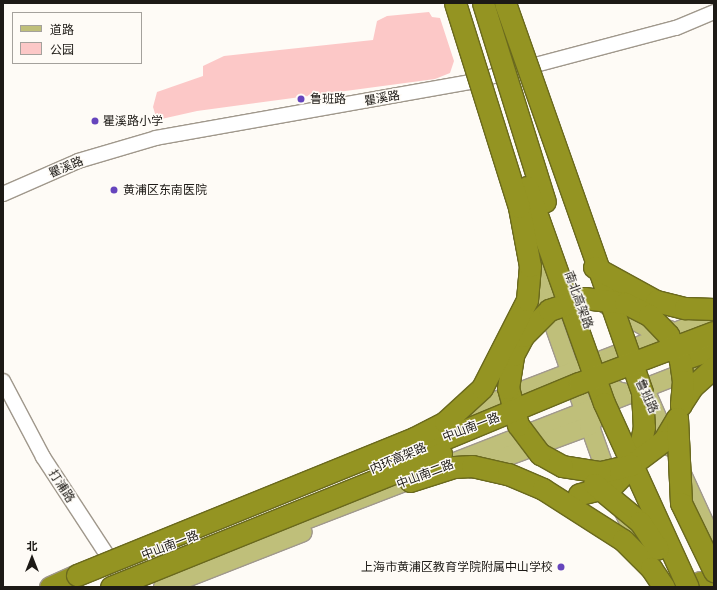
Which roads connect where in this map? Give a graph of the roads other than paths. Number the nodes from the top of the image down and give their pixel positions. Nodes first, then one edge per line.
1 (449, 3) edge
2 (455, 3) edge
3 (464, 3) edge
4 (469, 3) edge
5 (484, 3) edge
6 (494, 3) edge
7 (498, 3) edge
8 (505, 3) edge
9 (511, 3) edge
10 (714, 12) edge
11 (527, 68) junction
12 (478, 80) junction
13 (3, 194) edge
14 (584, 251) junction
15 (600, 273) junction
16 (527, 300) junction
17 (603, 303) junction
18 (625, 303) junction
19 (711, 312) edge
20 (649, 316) junction
21 (714, 327) edge
22 (679, 331) junction
23 (714, 332) edge
24 (520, 341) junction
25 (714, 348) edge
26 (628, 353) junction
27 (714, 361) edge
28 (714, 367) edge
29 (581, 376) junction
30 (489, 377) junction
31 (714, 377) edge
32 (3, 381) edge
33 (543, 384) junction
34 (642, 394) junction
35 (679, 411) junction
36 (492, 419) junction
37 (587, 419) junction
38 (548, 442) junction
39 (491, 448) junction
40 (562, 466) junction
41 (543, 489) junction
42 (714, 544) edge
43 (116, 566) junction
44 (714, 571) edge
45 (50, 587) edge
46 (57, 587) edge
47 (83, 587) edge
48 (111, 587) edge
49 (128, 587) edge
50 (135, 587) edge
51 (163, 587) edge
52 (663, 587) edge
53 (678, 587) edge
54 (688, 587) edge
55 (702, 587) edge

1 - 12 main road
2 - 16 highway, bridge
3 - 12 main road
4 - 54 highway, 南北高架路, bridge
5 - 55 highway, 南北高架路, bridge
6 - 15 highway, bridge
7 - 11 main road, 鲁班路
8 - 41 highway, bridge
9 - 11 main road, 鲁班路
10 - 11 street, 瞿溪路
11 - 12 street, 瞿溪路
11 - 14 main road, 鲁班路
12 - 13 street, 瞿溪路
12 - 29 main road
14 - 17 main road, 鲁班路
14 - 19 main road
15 - 18 highway, bridge
15 - 19 highway, bridge
16 - 24 highway, bridge
16 - 30 highway, bridge
17 - 22 main road
17 - 26 main road, 鲁班路
18 - 20 highway, bridge
18 - 24 highway, bridge
19 - 20 highway, bridge
19 - 22 main road
20 - 35 highway, bridge
21 - 26 main road
22 - 26 main road
23 - 47 highway, 内环高架路, bridge
24 - 30 highway, bridge
24 - 40 highway, bridge
25 - 48 highway, 内环高架路, bridge
26 - 29 main road
26 - 34 main road, 鲁班路
27 - 34 main road, 中山南二路
28 - 35 highway, bridge
29 - 33 main road
29 - 34 main road
29 - 36 main road, 中山南一路
29 - 37 main road
30 - 45 highway, bridge
31 - 34 main road
32 - 43 street, 打浦路
33 - 36 main road
33 - 43 main road
34 - 37 main road, 中山南二路
34 - 42 main road, 鲁班路
35 - 40 highway, bridge
35 - 44 highway, bridge
36 - 43 main road, 中山南一路
37 - 38 main road, 中山南二路
37 - 39 main road, 中山南二路
37 - 52 main road
38 - 39 main road
38 - 51 main road, 中山南二路
39 - 50 main road, 中山南二路
40 - 53 highway, bridge
41 - 49 highway, bridge
41 - 52 highway, bridge
43 - 46 main road
43 - 49 street, 打浦路

